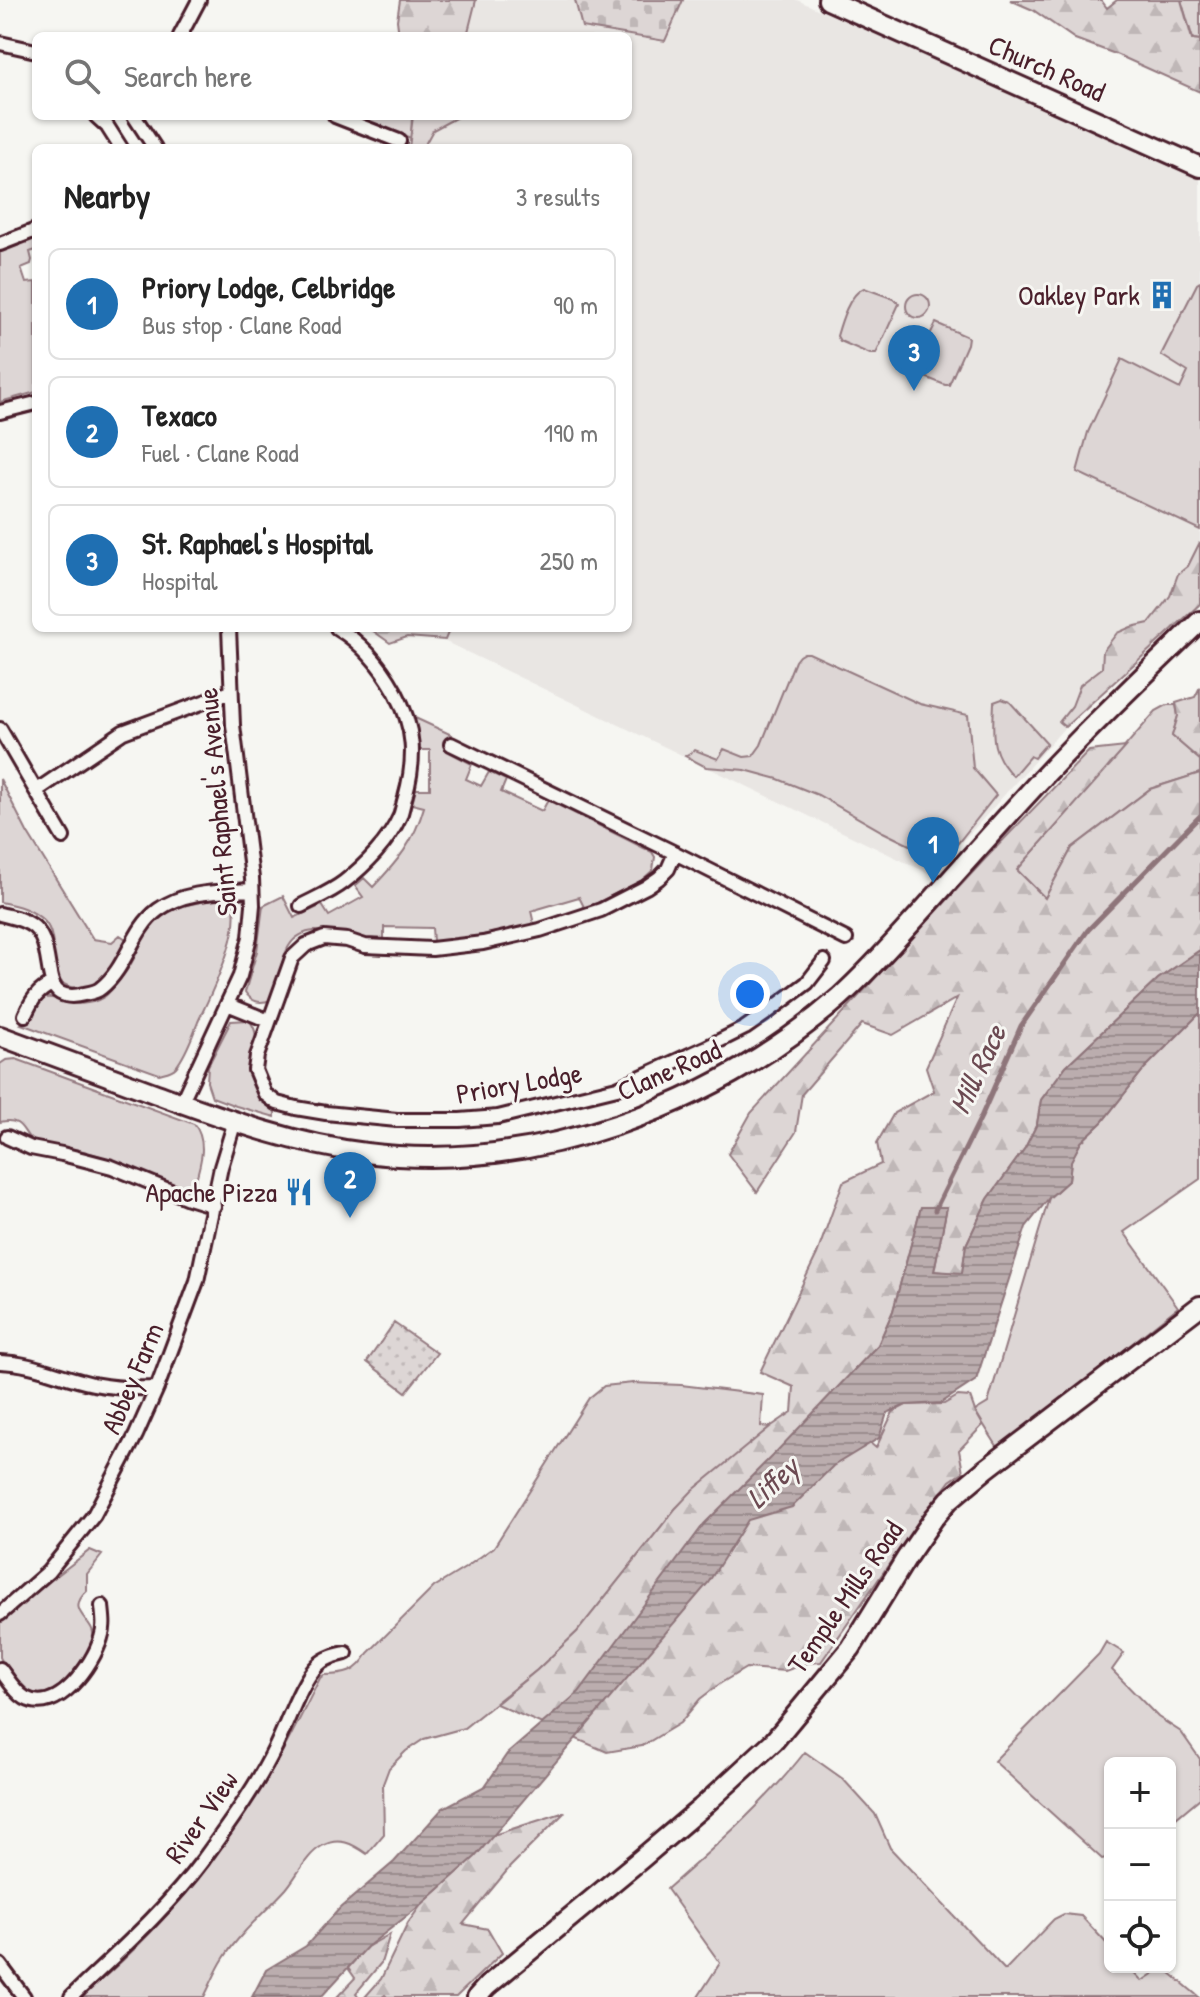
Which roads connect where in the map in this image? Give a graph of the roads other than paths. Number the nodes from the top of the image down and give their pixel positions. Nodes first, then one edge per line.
1 (199, 0) edge
2 (828, 0) edge
3 (182, 32) edge
4 (0, 43) edge
5 (32, 50) edge
6 (100, 120) edge
7 (139, 120) edge
8 (349, 120) edge
9 (399, 141) dead end
10 (118, 144) edge
11 (153, 144) edge
12 (1200, 167) edge
13 (32, 232) edge
14 (0, 244) edge
15 (32, 404) edge
16 (0, 412) edge
17 (1200, 621) edge
18 (229, 632) edge
19 (343, 632) edge
20 (231, 692) junction
21 (0, 729) edge
22 (451, 744) dead end
23 (36, 791) junction
24 (63, 837) dead end
25 (675, 853) junction
26 (252, 890) junction
27 (301, 906) dead end
28 (0, 914) edge
29 (846, 939) dead end
30 (824, 961) dead end
31 (52, 984) junction
32 (227, 1004) junction
33 (25, 1015) dead end
34 (269, 1021) junction
35 (0, 1036) edge
36 (181, 1103) junction
37 (235, 1121) junction
38 (7, 1137) dead end
39 (214, 1206) junction
40 (1200, 1306) edge
41 (0, 1362) edge
42 (157, 1388) junction
43 (102, 1606) dead end
44 (0, 1614) edge
45 (346, 1653) dead end
46 (0, 1669) edge
47 (0, 1965) edge
48 (24, 1997) edge
49 (71, 1997) edge
50 (477, 1997) edge

1 - 3 street
2 - 12 main road, Church Road
4 - 5 street
6 - 10 street
7 - 11 street
8 - 9 street
13 - 14 street
15 - 16 street
17 - 37 main road, Clane Road
18 - 20 street, Saint Raphael's Avenue
19 - 27 street
20 - 23 street
20 - 26 street, Saint Raphael's Avenue
21 - 23 street
22 - 25 street
23 - 24 street
25 - 29 street
25 - 34 street, Priory Lodge
26 - 31 street
26 - 32 street, Saint Raphael's Avenue
28 - 31 street
30 - 34 street, Priory Lodge
31 - 33 street
32 - 34 street
32 - 36 street, Saint Raphael's Avenue
35 - 36 main road, Clane Road
36 - 37 main road, Clane Road
37 - 39 street, Abbey Farm
38 - 39 street
39 - 42 street, Abbey Farm
40 - 50 main road, Temple Mills Road
41 - 42 street
42 - 44 street, Abbey Farm
43 - 46 street
45 - 49 street, River View
47 - 48 street

